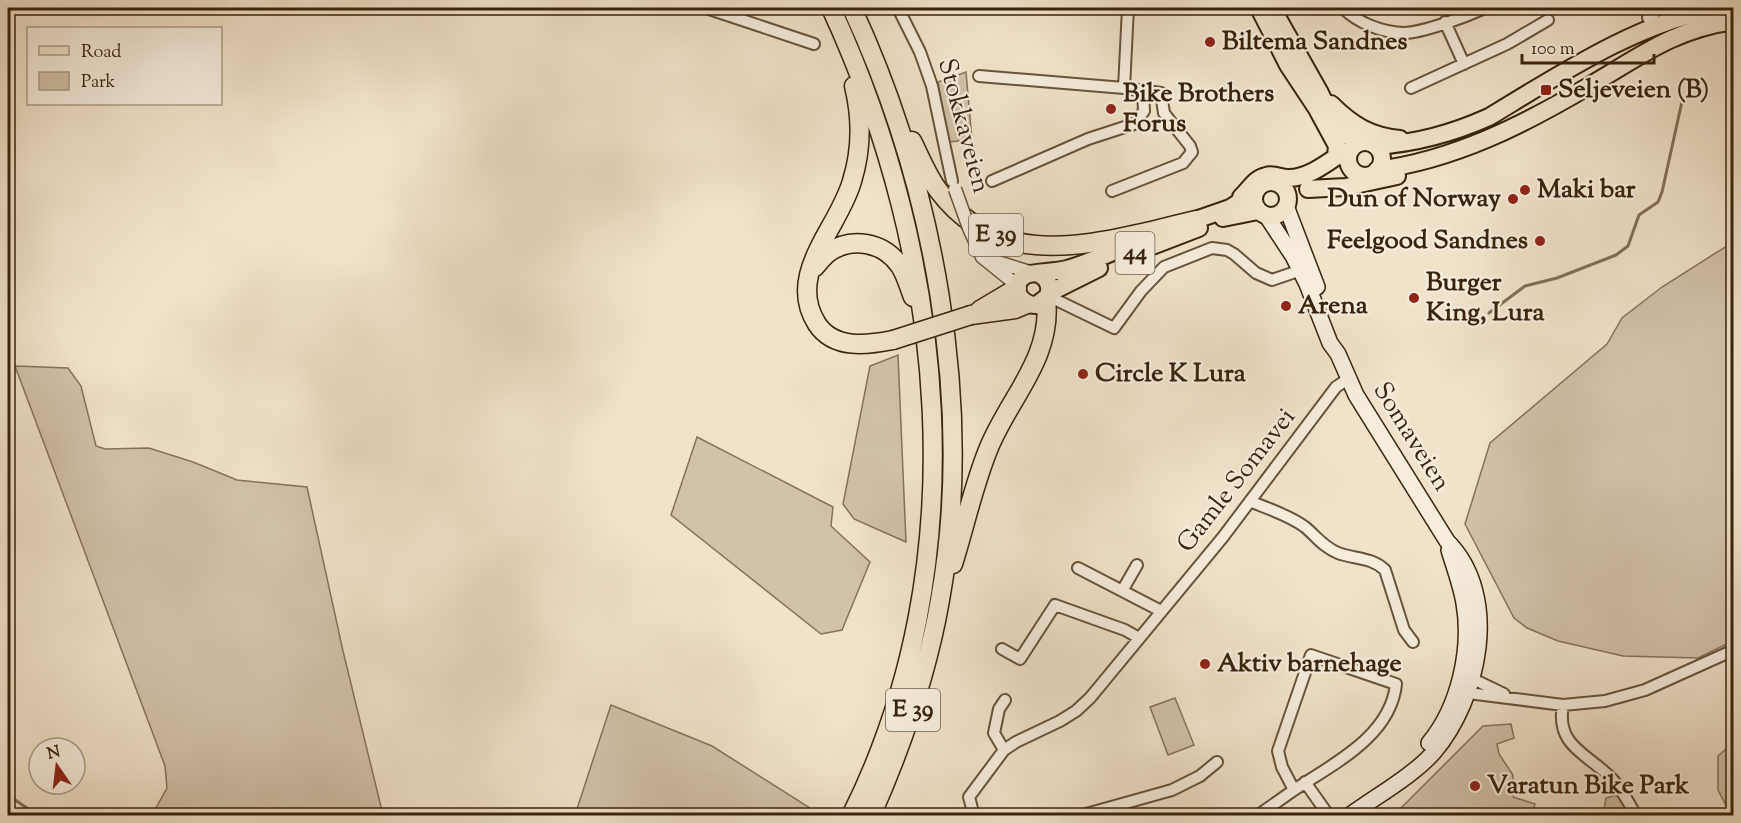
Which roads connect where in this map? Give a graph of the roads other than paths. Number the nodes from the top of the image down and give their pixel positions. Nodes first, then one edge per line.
1 (706, 8) edge
2 (831, 8) edge
3 (852, 8) edge
4 (898, 8) edge
5 (1128, 8) edge
6 (1259, 8) edge
7 (1272, 8) edge
8 (1343, 8) edge
9 (1485, 8) edge
10 (1661, 8) edge
11 (1721, 8) edge
12 (1698, 10) edge
13 (1648, 18) dead end
14 (1548, 20) dead end
15 (1734, 21) edge
16 (1445, 22) junction
17 (841, 29) junction
18 (814, 44) dead end
19 (1464, 64) junction
20 (879, 74) junction
21 (979, 76) dead end
22 (1124, 88) junction
23 (1411, 88) dead end
24 (1143, 91) junction
25 (1320, 93) junction
26 (1318, 111) junction
27 (1458, 130) junction
28 (1370, 144) junction
29 (1347, 154) junction
30 (1447, 154) junction
31 (1377, 170) junction
32 (1359, 175) junction
33 (992, 181) dead end
34 (1279, 184) junction
35 (953, 185) joint
36 (1308, 189) junction
37 (1112, 191) dead end
38 (1254, 194) junction
39 (1286, 204) junction
40 (1230, 208) junction
41 (1262, 213) junction
42 (1196, 220) junction
43 (982, 257) junction
44 (1305, 269) junction
45 (1036, 274) junction
46 (808, 275) junction
47 (1018, 287) junction
48 (1048, 296) junction
49 (1027, 304) junction
50 (970, 315) junction
51 (927, 352) junction
52 (1348, 379) junction
53 (1250, 501) junction
54 (1137, 565) dead end
55 (1078, 568) dead end
56 (1122, 591) junction
57 (940, 600) junction
58 (1161, 611) junction
59 (1139, 638) junction
60 (1413, 642) dead end
61 (1002, 649) dead end
62 (1734, 650) edge
63 (1467, 684) junction
64 (1005, 700) dead end
65 (1563, 705) junction
66 (1004, 750) junction
67 (1217, 762) dead end
68 (1305, 782) junction
69 (1294, 789) junction
70 (1119, 804) junction
71 (851, 816) edge
72 (871, 816) edge
73 (974, 816) edge
74 (1078, 816) edge
75 (1124, 816) edge
76 (1257, 816) edge
77 (1329, 816) edge
78 (1349, 816) edge
79 (1636, 816) edge

1 - 18 street
2 - 17 highway, E 39
3 - 20 highway, E 39
4 - 35 street, Stokkaveien
5 - 22 street
6 - 26 main road
7 - 25 main road
8 - 16 street
9 - 16 street
10 - 13 street
11 - 12 main road
12 - 27 main road
14 - 19 street
15 - 30 main road
16 - 19 street
17 - 46 highway, E 39
17 - 51 highway, E 39
19 - 23 street
20 - 42 highway, E 39
20 - 57 highway, E 39
21 - 22 street
22 - 24 street
24 - 33 street
24 - 37 street
25 - 27 main road
25 - 28 main road
26 - 29 main road
26 - 40 main road
27 - 28 main road
28 - 29 main road
28 - 31 main road
29 - 32 main road
29 - 34 main road
30 - 31 main road
30 - 36 main road
31 - 32 main road
32 - 36 main road
34 - 38 main road, 44
34 - 39 main road
35 - 43 street, Stokkaveien, bridge
36 - 39 main road
38 - 40 main road, 44
38 - 41 main road
39 - 41 main road, 44
39 - 44 main road, Somaveien
40 - 42 main road, 44
41 - 44 main road, Somaveien
41 - 48 main road, 44
42 - 45 main road, 44
43 - 45 street
43 - 47 street, Stokkaveien
44 - 48 street
44 - 52 main road, Somaveien
45 - 47 main road
45 - 48 main road
46 - 50 highway, E 39, bridge
46 - 51 highway, E 39
47 - 49 main road
47 - 50 highway, E 39
48 - 49 main road, 44
48 - 57 highway, E 39
49 - 50 highway, E 39
51 - 71 highway, E 39
52 - 53 street, Gamle Somavei
52 - 63 main road, Somaveien
53 - 58 street, Gamle Somavei
53 - 60 street
54 - 56 street
55 - 56 street
56 - 58 street
57 - 72 highway, E 39
58 - 59 street, Gamle Somavei
59 - 61 street
59 - 66 street, Gamle Somavei
62 - 65 street
63 - 65 street
63 - 78 main road, Somaveien
64 - 66 street
65 - 79 street
66 - 73 street, Gamle Somavei
67 - 70 street
68 - 69 street
68 - 69 street
68 - 77 street
69 - 76 street
70 - 74 street
70 - 75 street

